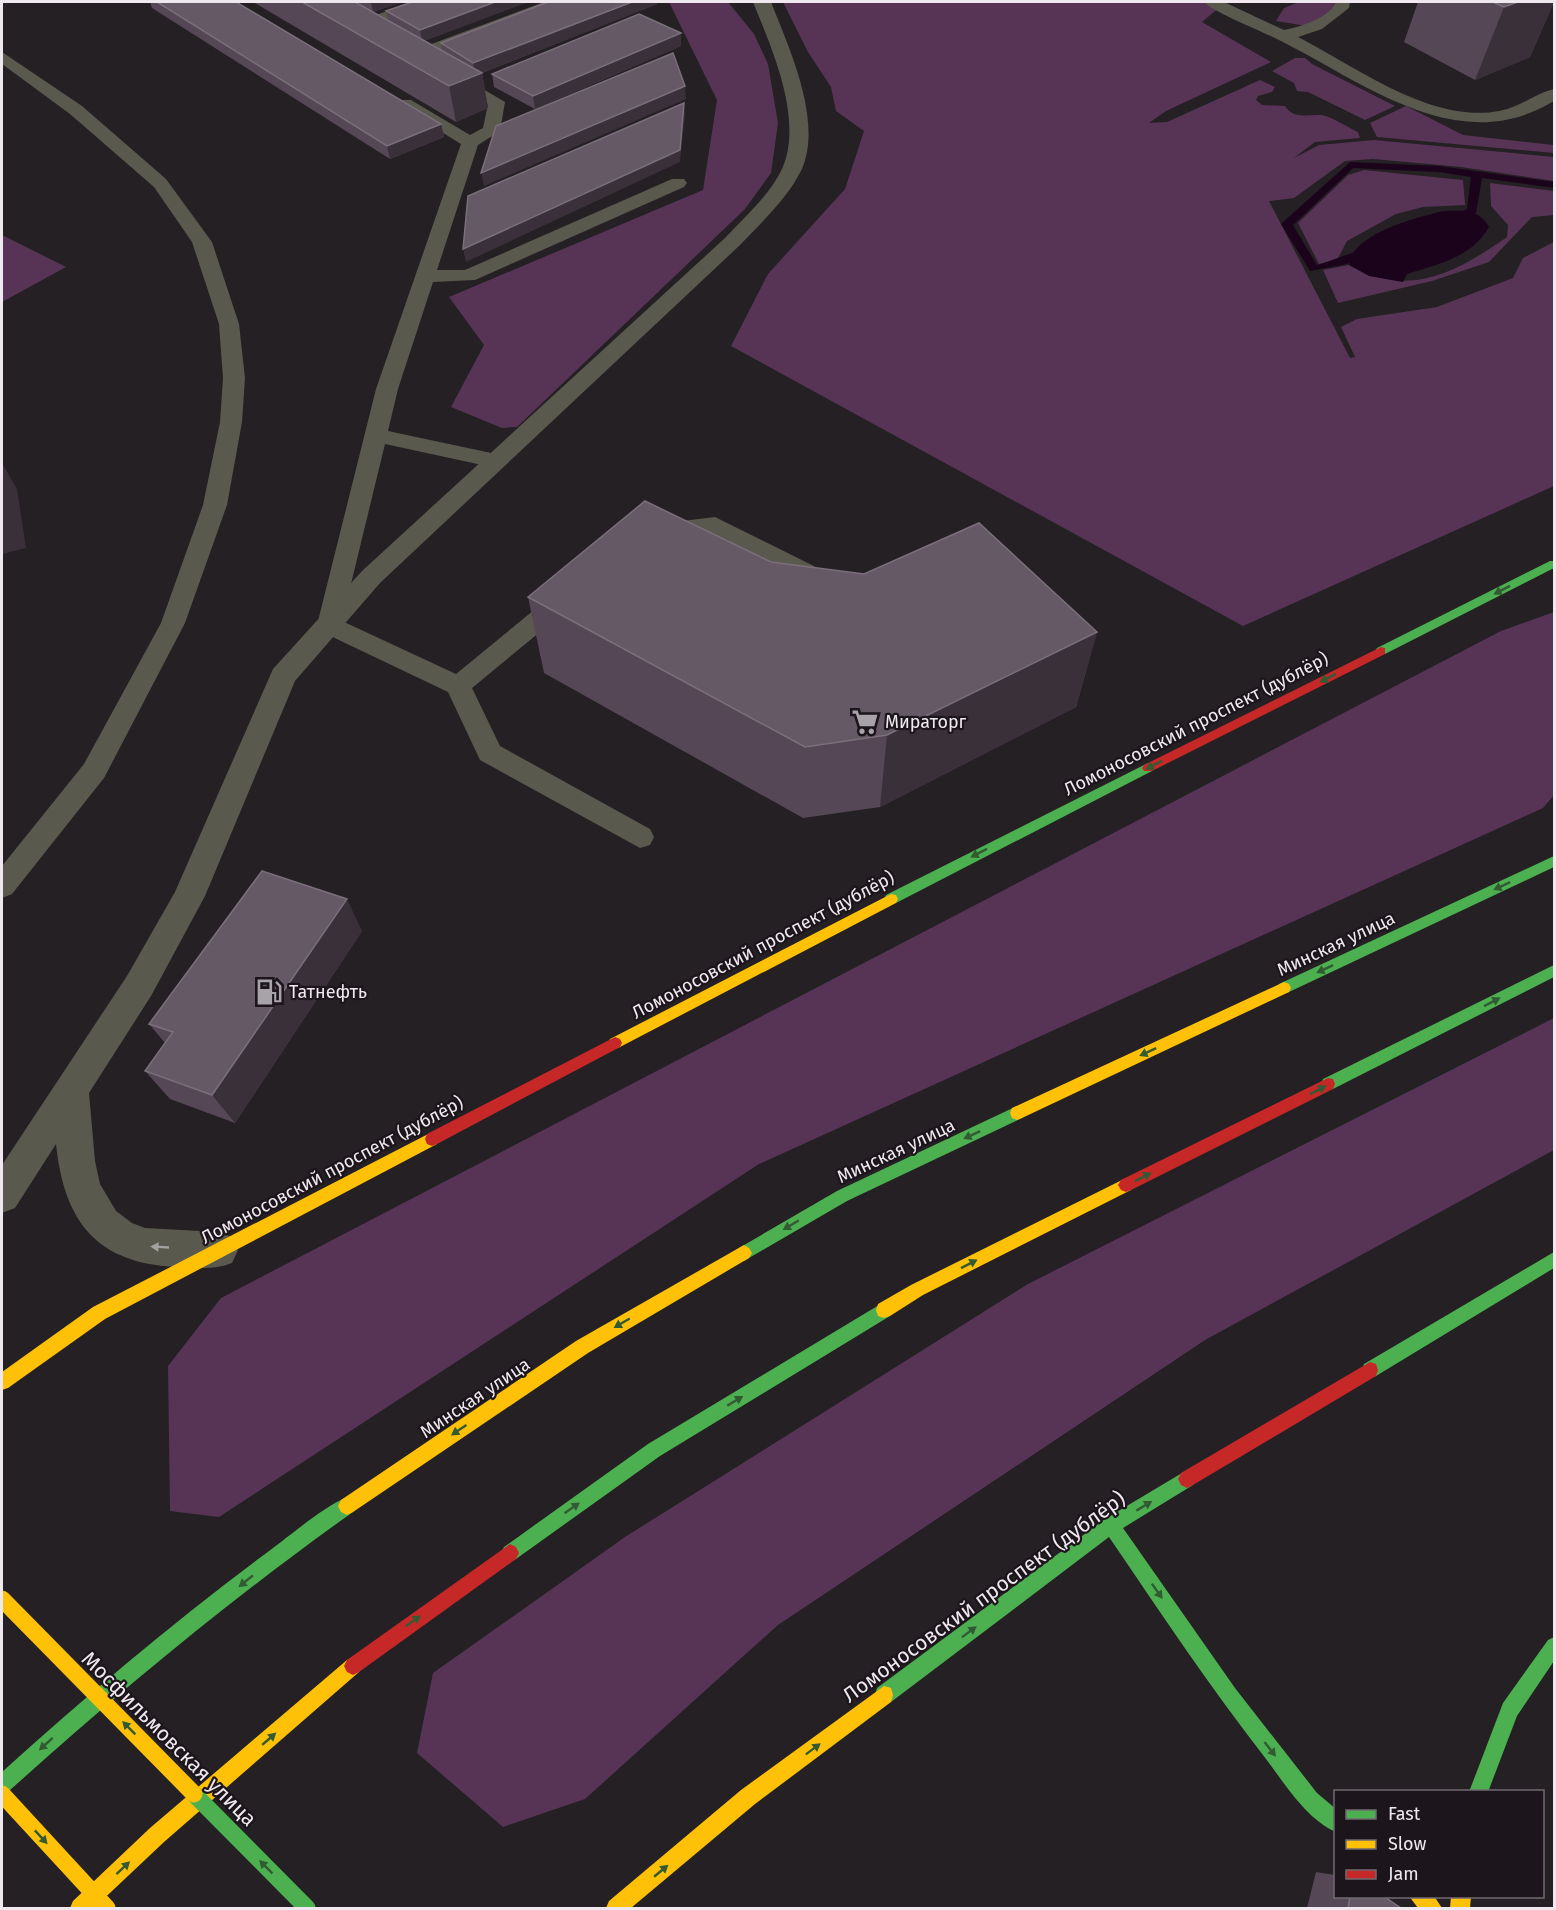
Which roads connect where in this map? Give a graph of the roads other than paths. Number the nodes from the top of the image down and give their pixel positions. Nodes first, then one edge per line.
1 (427, 2) edge
2 (557, 2) edge
3 (762, 2) edge
4 (1212, 2) edge
5 (1343, 2) edge
6 (344, 13) edge
7 (364, 24) junction
8 (381, 34) edge
9 (1283, 35) junction
10 (398, 45) edge
11 (416, 55) junction
12 (2, 57) edge
13 (492, 78) edge
14 (471, 87) junction
15 (1554, 94) edge
16 (391, 95) edge
17 (512, 122) edge
18 (491, 131) junction
19 (470, 142) junction
20 (678, 183) dead end
21 (469, 198) edge
22 (448, 207) junction
23 (424, 276) junction
24 (375, 435) junction
25 (496, 461) junction
26 (635, 541) edge
27 (1554, 564) edge
28 (582, 585) edge
29 (845, 592) edge
30 (329, 625) junction
31 (458, 686) junction
32 (640, 837) dead end
33 (1554, 861) edge
34 (2, 886) edge
35 (1554, 971) edge
36 (71, 1090) junction
37 (2, 1196) edge
38 (219, 1250) junction
39 (1554, 1260) edge
40 (2, 1382) edge
41 (1111, 1525) junction
42 (2, 1599) edge
43 (1554, 1646) edge
44 (2, 1784) edge
45 (1478, 1790) edge
46 (2, 1794) edge
47 (1334, 1821) edge
48 (80, 1908) edge
49 (107, 1908) edge
50 (307, 1908) edge
51 (616, 1908) edge

1 - 7 lane
2 - 11 lane
3 - 25 street
4 - 9 lane
5 - 9 lane
6 - 7 lane
7 - 8 lane
9 - 15 lane
10 - 11 lane
11 - 14 lane
12 - 34 lane
13 - 14 lane
14 - 18 lane
16 - 19 lane
17 - 18 lane
18 - 19 lane
19 - 22 lane
20 - 23 lane
21 - 22 lane
22 - 23 lane
23 - 24 lane
24 - 25 lane
24 - 30 lane
25 - 30 street
26 - 29 lane
27 -> 38 main road, Ломоносовский проспект (дублёр)
28 - 31 lane
30 - 31 lane
30 - 36 street
31 - 32 lane
33 -> 44 main road, Минская улица
48 -> 35 main road
36 - 37 street
38 -> 36 street
38 - 40 main road, Ломоносовский проспект (дублёр)
41 -> 39 main road, Ломоносовский проспект (дублёр)
41 -> 47 main road
51 -> 41 main road, Ломоносовский проспект (дублёр)
50 -> 42 main road, Мосфильмовская улица, bridge
43 - 45 main road
46 -> 49 main road, bridge

